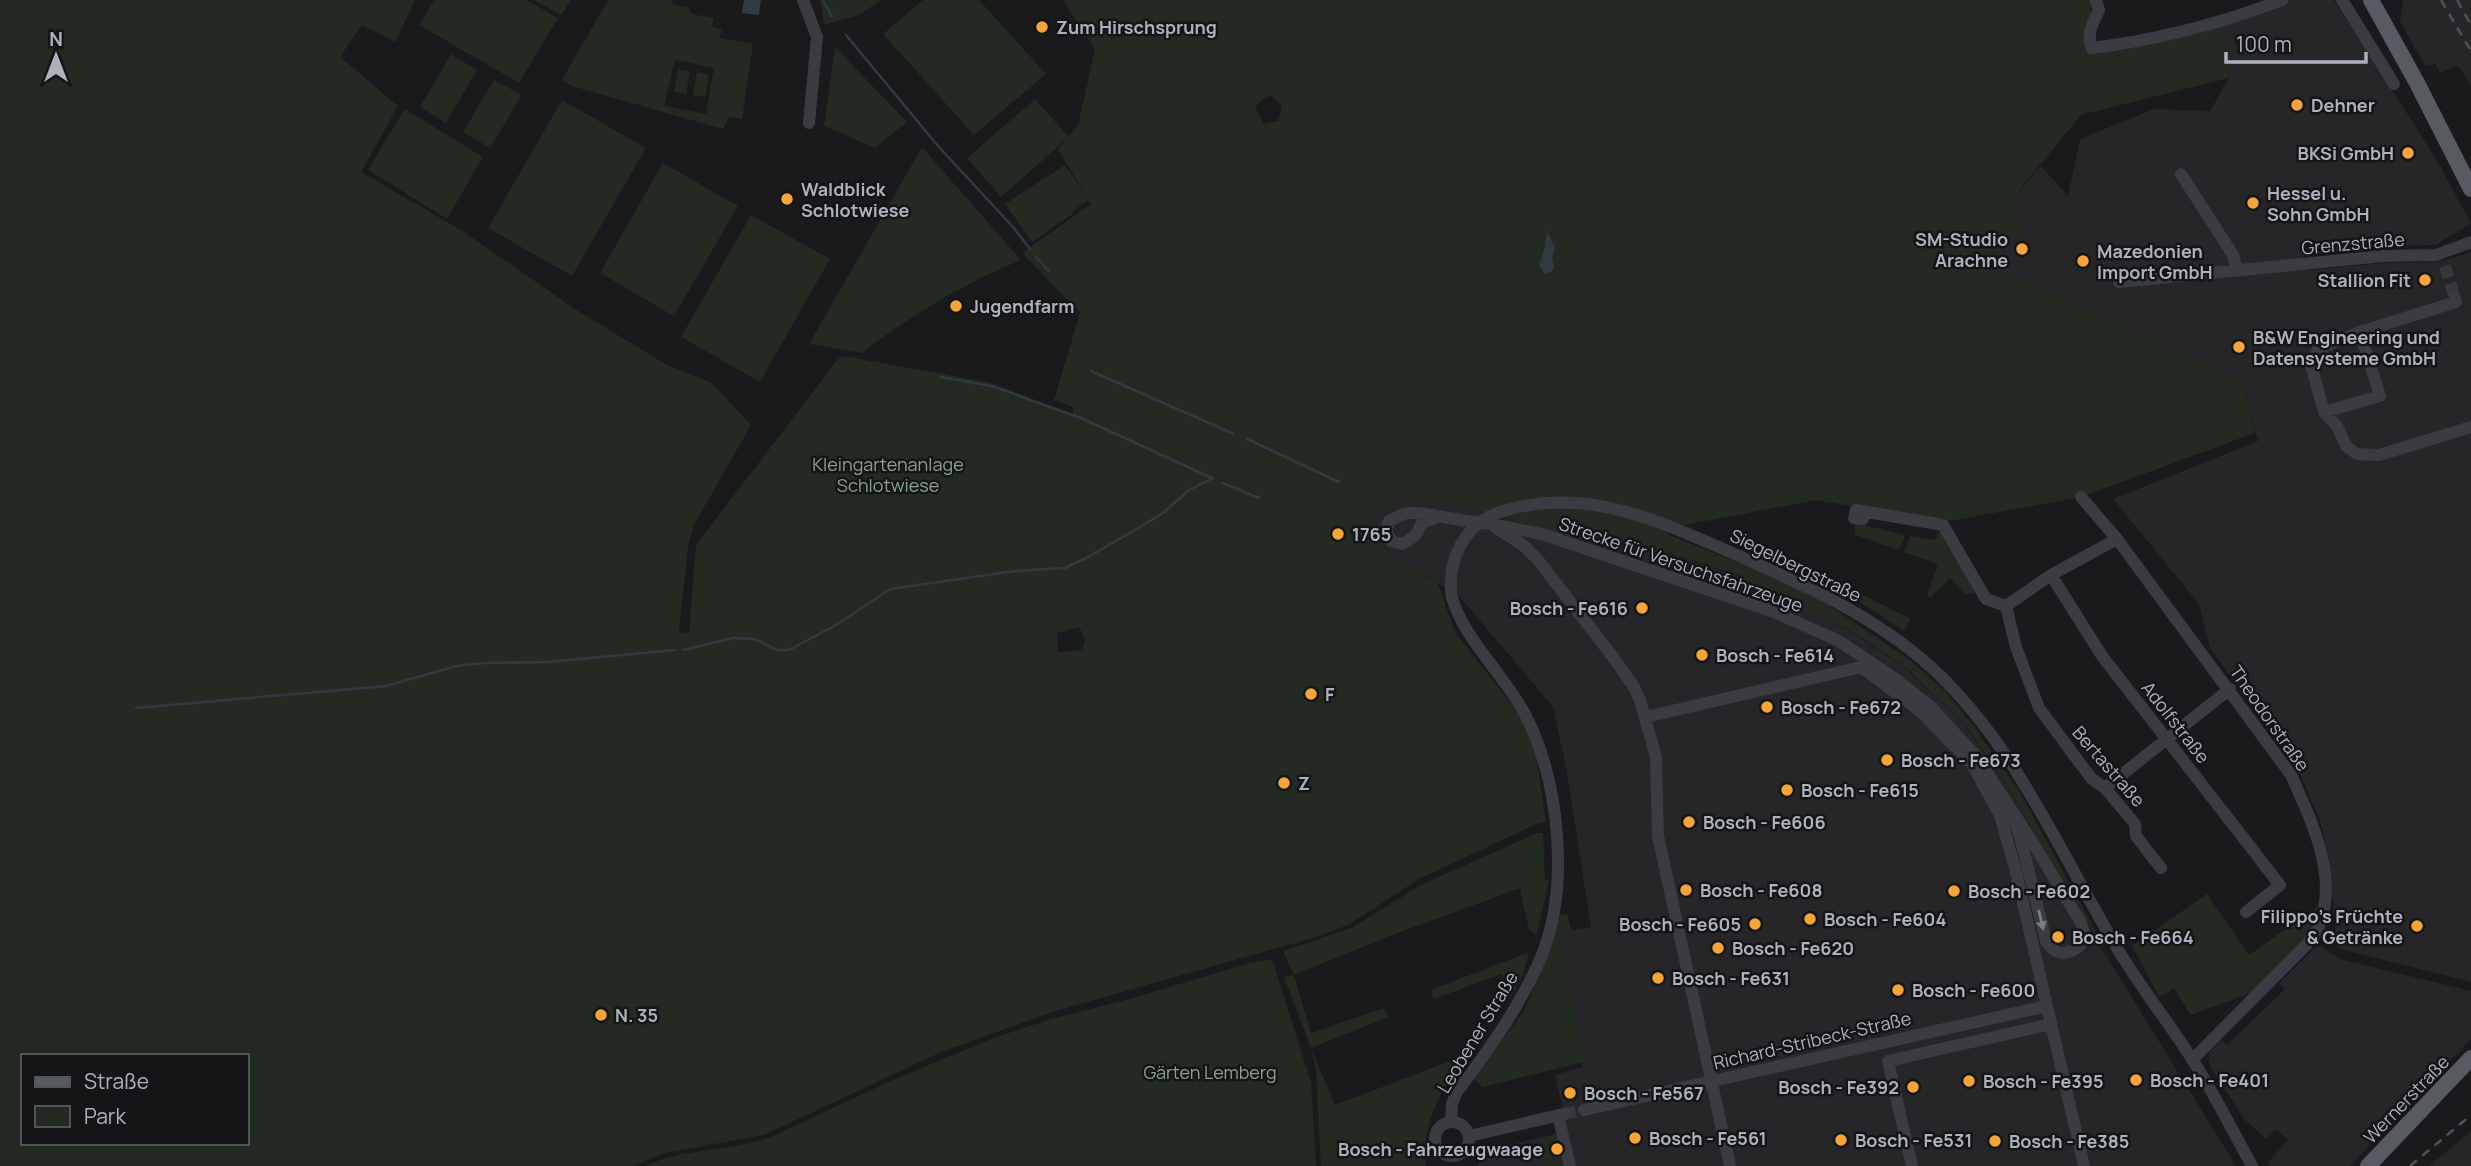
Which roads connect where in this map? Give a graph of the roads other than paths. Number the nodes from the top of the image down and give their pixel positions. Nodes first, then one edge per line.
1 (803, 0) edge
2 (2282, 0) edge
3 (2342, 0) edge
4 (2371, 0) edge
5 (2101, 3) edge
6 (2394, 85) dead end
7 (809, 123) dead end
8 (2181, 174) dead end
9 (2467, 175) edge
10 (2471, 189) edge
11 (2471, 242) edge
12 (2237, 271) junction
13 (2119, 282) dead end
14 (2455, 298) dead end
15 (2360, 332) junction
16 (2324, 412) junction
17 (2471, 427) edge
18 (2081, 497) dead end
19 (1503, 511) joint
20 (1866, 512) dead end
21 (1437, 517) dead end
22 (1490, 525) junction
23 (2117, 539) junction
24 (2050, 575) junction
25 (2007, 606) junction
26 (2230, 689) junction
27 (1646, 717) junction
28 (2167, 740) junction
29 (2105, 788) junction
30 (2009, 807) junction
31 (2161, 868) dead end
32 (2052, 874) junction
33 (2032, 880) junction
34 (2246, 912) dead end
35 (2047, 1006) junction
36 (2051, 1024) junction
37 (2471, 1058) edge
38 (2192, 1060) junction
39 (1710, 1080) junction
40 (1584, 1110) tunnel mouth
41 (1451, 1122) junction
42 (1469, 1136) junction
43 (1447, 1161) edge
44 (1570, 1166) edge
45 (1730, 1166) edge
46 (1912, 1166) edge
47 (2084, 1166) edge
48 (2252, 1166) edge
49 (2368, 1166) edge

1 - 7 street
2 - 5 street
3 - 6 street
4 - 9 main road
8 - 12 street
9 - 10 main road
11 - 12 street, Grenzstraße
12 - 13 street, Grenzstraße
14 - 15 street
15 - 16 street
15 - 16 street
16 - 17 street
18 - 23 street, Theodorstraße
19 - 38 street, Siegelbergstraße
19 - 41 street, Leobener Straße, bridge
20 - 25 street
21 - 22 street, Strecke für Versuchsfahrzeuge
22 - 27 street
22 - 30 street, Strecke für Versuchsfahrzeuge
23 - 24 street
23 - 26 street, Theodorstraße
24 - 25 street
24 - 28 street, Adolfstraße
25 - 29 street, Bertastraße
26 - 28 street
26 - 38 street, Theodorstraße
27 - 35 street
27 - 39 street
28 - 29 street
28 - 34 street, Adolfstraße
29 - 31 street, Bertastraße
30 - 32 street, Strecke für Versuchsfahrzeuge
30 - 33 street, Strecke für Versuchsfahrzeuge
32 - 33 street
33 -> 32 street, Strecke für Versuchsfahrzeuge
35 - 36 street
35 - 39 street, Richard-Stribeck-Straße
36 - 46 street
36 - 47 street
37 - 49 main road, Wernerstraße
38 - 48 street, Siegelbergstraße
39 - 40 street, Richard-Stribeck-Straße
39 - 45 street
41 - 42 street, Leobener Straße
41 - 43 street, Leobener Straße
42 - 43 street, Leobener Straße
42 - 44 street

